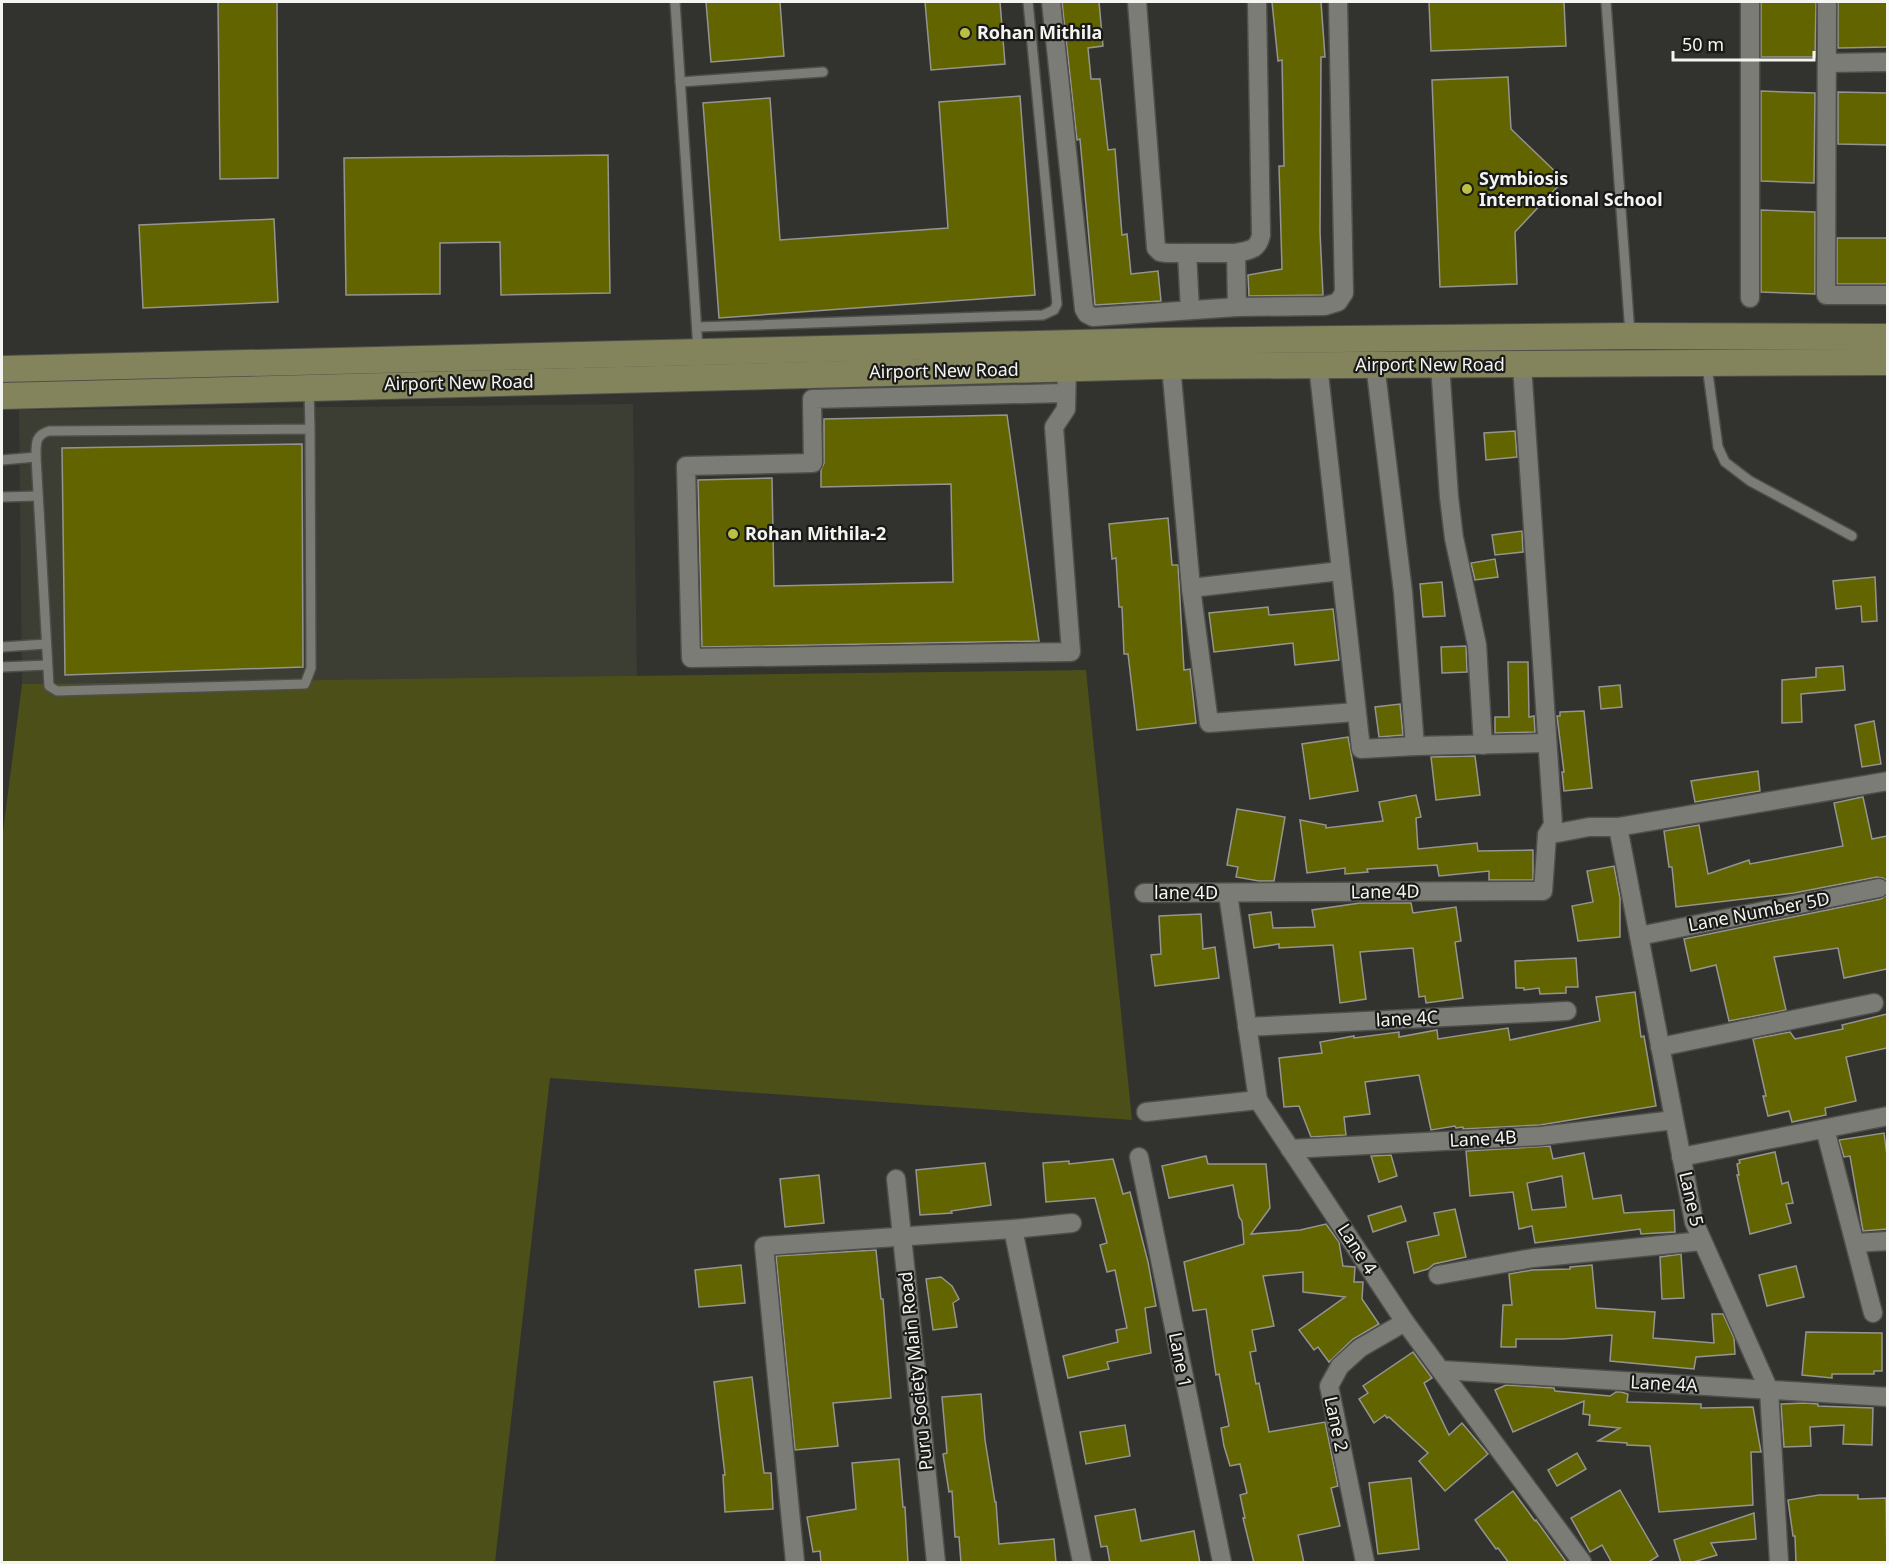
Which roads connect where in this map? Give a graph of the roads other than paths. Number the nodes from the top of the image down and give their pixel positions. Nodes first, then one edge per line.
1 (675, 2) edge
2 (1028, 2) edge
3 (1051, 2) edge
4 (1137, 2) edge
5 (1257, 2) edge
6 (1338, 2) edge
7 (1606, 2) edge
8 (1750, 2) edge
9 (1827, 2) edge
10 (1887, 62) edge
11 (1828, 63) junction
12 (823, 72) dead end
13 (680, 82) junction
14 (1187, 253) junction
15 (1236, 253) junction
16 (1887, 295) edge
17 (1750, 298) dead end
18 (1237, 307) junction
19 (1191, 310) junction
20 (697, 327) junction
21 (1630, 336) junction
22 (1887, 337) edge
23 (1887, 362) edge
24 (1375, 364) junction
25 (1440, 364) junction
26 (1522, 364) junction
27 (1707, 364) junction
28 (699, 365) junction
29 (1318, 365) junction
30 (1171, 366) junction
31 (2, 369) edge
32 (1066, 380) junction
33 (309, 387) junction
34 (2, 396) edge
35 (310, 429) junction
36 (36, 457) junction
37 (2, 460) edge
38 (38, 496) junction
39 (2, 497) edge
40 (1852, 536) dead end
41 (1340, 571) junction
42 (1191, 588) junction
43 (46, 644) junction
44 (2, 647) edge
45 (47, 666) junction
46 (2, 667) edge
47 (1356, 712) junction
48 (1547, 743) junction
49 (1484, 745) junction
50 (1415, 746) junction
51 (1887, 781) edge
52 (1618, 827) junction
53 (1547, 835) junction
54 (1879, 888) dead end
55 (1144, 893) dead end
56 (1228, 894) junction
57 (1639, 936) junction
58 (1874, 1003) dead end
59 (1567, 1011) dead end
60 (1247, 1027) junction
61 (1660, 1047) junction
62 (1258, 1100) junction
63 (1146, 1112) dead end
64 (1887, 1116) edge
65 (1674, 1120) junction
66 (1825, 1129) junction
67 (1290, 1149) junction
68 (1139, 1156) dead end
69 (1682, 1157) junction
70 (896, 1179) dead end
71 (1072, 1223) dead end
72 (1013, 1229) junction
73 (902, 1237) junction
74 (1702, 1241) junction
75 (1887, 1241) edge
76 (1855, 1243) junction
77 (1438, 1275) dead end
78 (1873, 1313) dead end
79 (1405, 1322) junction
80 (1441, 1370) junction
81 (1769, 1390) junction
82 (1887, 1397) edge
83 (795, 1563) edge
84 (936, 1563) edge
85 (1082, 1563) edge
86 (1222, 1563) edge
87 (1365, 1563) edge
88 (1582, 1563) edge
89 (1779, 1563) edge

1 - 13 lane
2 - 20 lane
3 - 19 street
4 - 14 street
5 - 15 street
6 - 18 street
7 - 21 lane
8 - 17 street
9 - 11 street
10 - 11 street
11 - 16 street
12 - 13 lane
13 - 20 lane
14 - 15 street
14 - 19 street
15 - 18 street
18 - 19 street
20 - 28 lane
21 - 22 main road, Airport New Road
21 - 28 main road, Airport New Road
23 - 27 main road, Airport New Road
24 - 25 main road, Airport New Road
24 - 29 main road, Airport New Road
24 - 50 street
25 - 26 main road, Airport New Road
25 - 49 street
26 - 27 main road, Airport New Road
26 - 48 street
27 - 40 lane
28 - 31 main road, Airport New Road
28 - 32 main road, Airport New Road
28 - 33 main road, Airport New Road
29 - 30 main road, Airport New Road
29 - 41 street
30 - 32 main road, Airport New Road
30 - 42 street
32 - 32 street
33 - 34 main road, Airport New Road
33 - 35 lane
35 - 36 lane
35 - 45 lane
36 - 37 lane
36 - 38 lane
38 - 39 lane
38 - 43 lane
41 - 42 street
41 - 47 street
42 - 47 street
43 - 44 lane
43 - 45 lane
45 - 46 lane
47 - 50 street
48 - 49 street
48 - 53 street
49 - 50 street
51 - 52 street
52 - 53 street
52 - 57 street, Lane 5
53 - 56 street, Lane 4D
54 - 57 street, Lane Number 5D
55 - 56 street, lane 4D
56 - 60 street, Lane 4
57 - 61 street, Lane 5
58 - 61 street
59 - 60 street, lane 4C
60 - 62 street, Lane 4
61 - 65 street, Lane 5
62 - 63 street
62 - 67 street, Lane 4
64 - 66 street
65 - 67 street, Lane 4B
65 - 69 street, Lane 5
66 - 69 street
66 - 76 street
67 - 79 street, Lane 4
68 - 86 street, Lane 1
69 - 74 street, Lane 5
70 - 73 street, Puru Society Main Road
71 - 72 street
72 - 73 street
72 - 85 street
73 - 83 street
73 - 84 street, Puru Society Main Road
74 - 77 street
74 - 81 street, Lane 5
75 - 76 street
76 - 78 street
79 - 80 street, Lane 4
79 - 87 street, Lane 2
80 - 81 street, Lane 4A
80 - 88 street, Lane 4
81 - 82 street, Lane 4A
81 - 89 street, Lane 5

